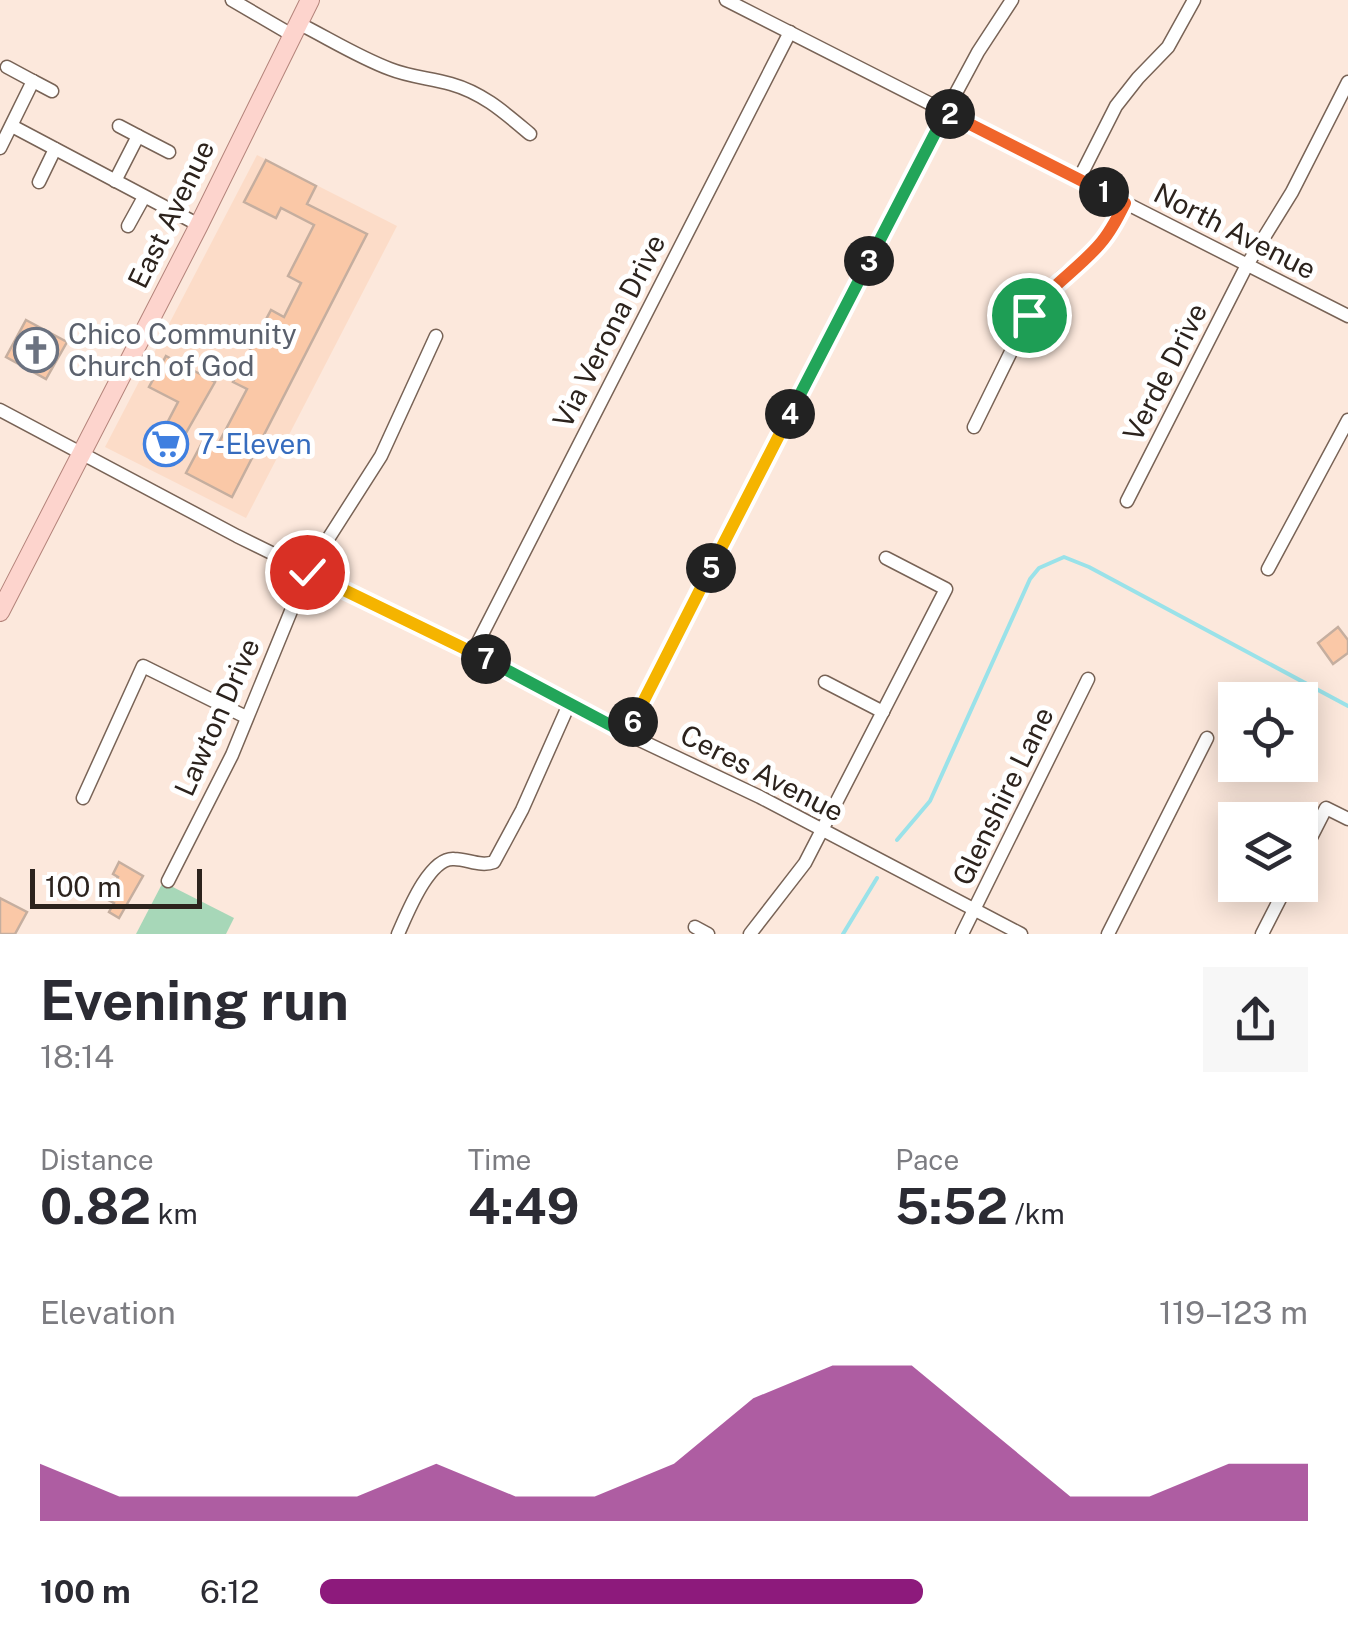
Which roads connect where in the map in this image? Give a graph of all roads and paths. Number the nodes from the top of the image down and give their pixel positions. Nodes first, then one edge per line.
1 (232, 0) edge
2 (310, 0) edge
3 (726, 0) edge
4 (1012, 0) edge
5 (1194, 0) edge
6 (295, 29) junction
7 (790, 32) junction
8 (6, 67) dead end
9 (33, 81) junction
10 (1348, 82) edge
11 (52, 92) dead end
12 (946, 112) junction
13 (12, 126) junction
14 (119, 126) dead end
15 (530, 134) dead end
16 (138, 136) junction
17 (0, 148) edge
18 (55, 149) junction
19 (169, 152) dead end
20 (1078, 179) junction
21 (115, 181) junction
22 (39, 182) dead end
23 (144, 196) junction
24 (1125, 203) junction
25 (199, 225) junction
26 (128, 226) dead end
27 (1247, 265) junction
28 (1348, 316) edge
29 (436, 336) dead end
30 (0, 410) edge
31 (1348, 420) edge
32 (974, 427) dead end
33 (81, 452) junction
34 (1127, 501) dead end
35 (886, 558) dead end
36 (1268, 569) dead end
37 (307, 572) junction
38 (0, 612) edge
39 (473, 652) junction
40 (1088, 679) dead end
41 (825, 682) dead end
42 (570, 702) junction
43 (883, 712) junction
44 (246, 717) junction
45 (627, 734) junction
46 (1208, 738) dead end
47 (83, 798) dead end
48 (1348, 820) edge
49 (1318, 824) edge
50 (823, 831) junction
51 (168, 881) dead end
52 (1278, 902) edge
53 (974, 910) junction
54 (398, 934) edge
55 (750, 934) edge
56 (962, 934) edge
57 (1021, 934) edge
58 (1108, 934) edge
59 (1262, 934) edge

1 - 6 street
2 - 6 main road, East Avenue
3 - 7 street, North Avenue
4 - 12 street
5 - 20 street
6 - 15 street
6 - 25 main road, East Avenue
7 - 12 street, North Avenue
7 - 39 street, Via Verona Drive
8 - 9 street
9 - 11 street
9 - 13 street
10 - 27 street, Verde Drive
12 - 20 street, North Avenue
12 - 45 street
13 - 17 street
13 - 18 street
14 - 16 street
16 - 19 street
16 - 21 street
18 - 21 street
18 - 22 street
20 - 24 street, North Avenue
21 - 23 street
23 - 25 street
23 - 26 street
24 - 27 street, North Avenue
24 - 32 street
25 - 33 main road, East Avenue
27 - 28 street, North Avenue
27 - 34 street, Verde Drive
29 - 37 street, Lawton Drive
30 - 33 street, Ceres Avenue
31 - 36 street
33 - 37 street, Ceres Avenue
33 - 38 main road, East Avenue
35 - 43 street
37 - 39 street, Ceres Avenue
37 - 44 street, Lawton Drive
39 - 42 street, Ceres Avenue
40 - 53 street, Glenshire Lane
41 - 43 street
42 - 45 street, Ceres Avenue
42 - 54 street
43 - 50 street
44 - 47 street
44 - 51 street, Lawton Drive
45 - 50 street, Ceres Avenue
46 - 58 street
48 - 49 street
50 - 53 street, Ceres Avenue
50 - 55 street
52 - 59 street
53 - 56 street, Glenshire Lane
53 - 57 street, Ceres Avenue

